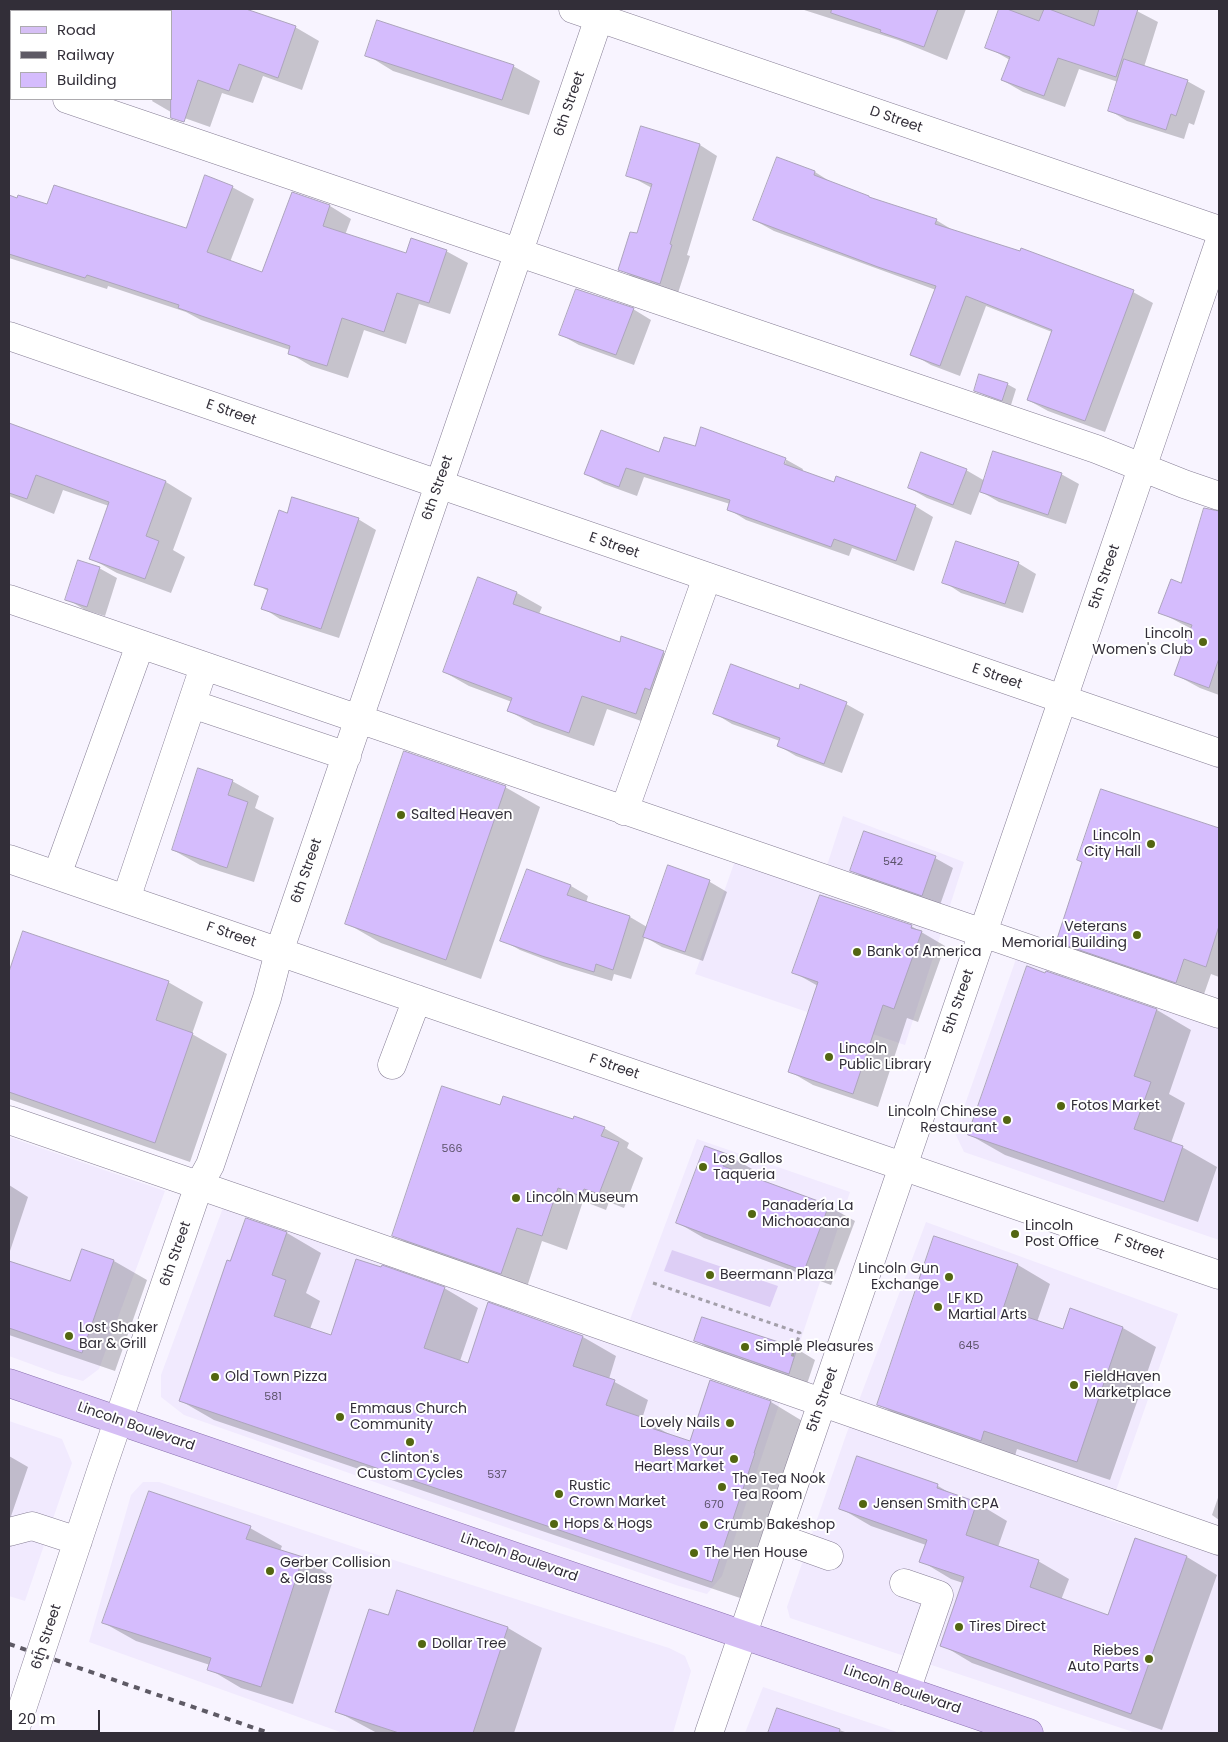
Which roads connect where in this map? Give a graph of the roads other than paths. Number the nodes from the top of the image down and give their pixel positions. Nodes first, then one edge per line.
1 (573, 9) edge
2 (601, 13) edge
3 (70, 100) edge
4 (1219, 230) edge
5 (1219, 243) edge
6 (519, 253) junction
7 (9, 336) edge
8 (1142, 468) junction
9 (439, 486) junction
10 (1219, 496) edge
11 (707, 577) junction
12 (9, 599) edge
13 (140, 645) junction
14 (204, 667) junction
15 (1063, 700) junction
16 (192, 704) junction
17 (359, 720) junction
18 (1219, 753) edge
19 (347, 756) junction
20 (624, 811) junction
21 (9, 859) edge
22 (57, 876) junction
23 (126, 899) junction
24 (983, 934) junction
25 (279, 952) junction
26 (417, 999) junction
27 (1219, 1014) edge
28 (392, 1065) dead end
29 (9, 1120) edge
30 (903, 1166) junction
31 (200, 1185) junction
32 (1219, 1275) edge
33 (9, 1383) edge
34 (823, 1402) junction
35 (119, 1421) junction
36 (9, 1532) edge
37 (776, 1537) junction
38 (1219, 1541) edge
39 (78, 1542) junction
40 (829, 1556) dead end
41 (904, 1583) dead end
42 (743, 1635) junction
43 (906, 1691) junction
44 (14, 1733) edge
45 (709, 1733) edge
46 (1029, 1733) edge

1 - 2 street, D Street
2 - 4 street, D Street
2 - 6 street, 6th Street
3 - 6 street
5 - 8 street, 5th Street
6 - 8 street
6 - 9 street, 6th Street
7 - 9 street, E Street
8 - 10 street
8 - 15 street, 5th Street
9 - 11 street, E Street
9 - 17 street, 6th Street
11 - 15 street, E Street
11 - 20 street
12 - 13 street
13 - 14 street
13 - 22 street
14 - 16 street
14 - 17 street
15 - 18 street, E Street
15 - 24 street, 5th Street
16 - 19 street
16 - 23 street
17 - 19 street, 6th Street
17 - 20 street
19 - 25 street, 6th Street
20 - 24 street
21 - 22 street, F Street
22 - 23 street, F Street
23 - 25 street, F Street
24 - 27 street
24 - 30 street, 5th Street
25 - 26 street, F Street
25 - 31 street, 6th Street
26 - 28 street
26 - 30 street, F Street
29 - 31 street
30 - 32 street, F Street
30 - 34 street, 5th Street
31 - 34 street
31 - 35 street, 6th Street
33 - 35 main road, Lincoln Boulevard
34 - 37 street, 5th Street
34 - 38 street
35 - 39 street, 6th Street
35 - 42 main road, Lincoln Boulevard
36 - 39 street
37 - 40 street
37 - 42 street, 5th Street
39 - 44 street, 6th Street
41 - 43 street
42 - 43 main road, Lincoln Boulevard
42 - 45 street, 5th Street
43 - 46 main road, Lincoln Boulevard

